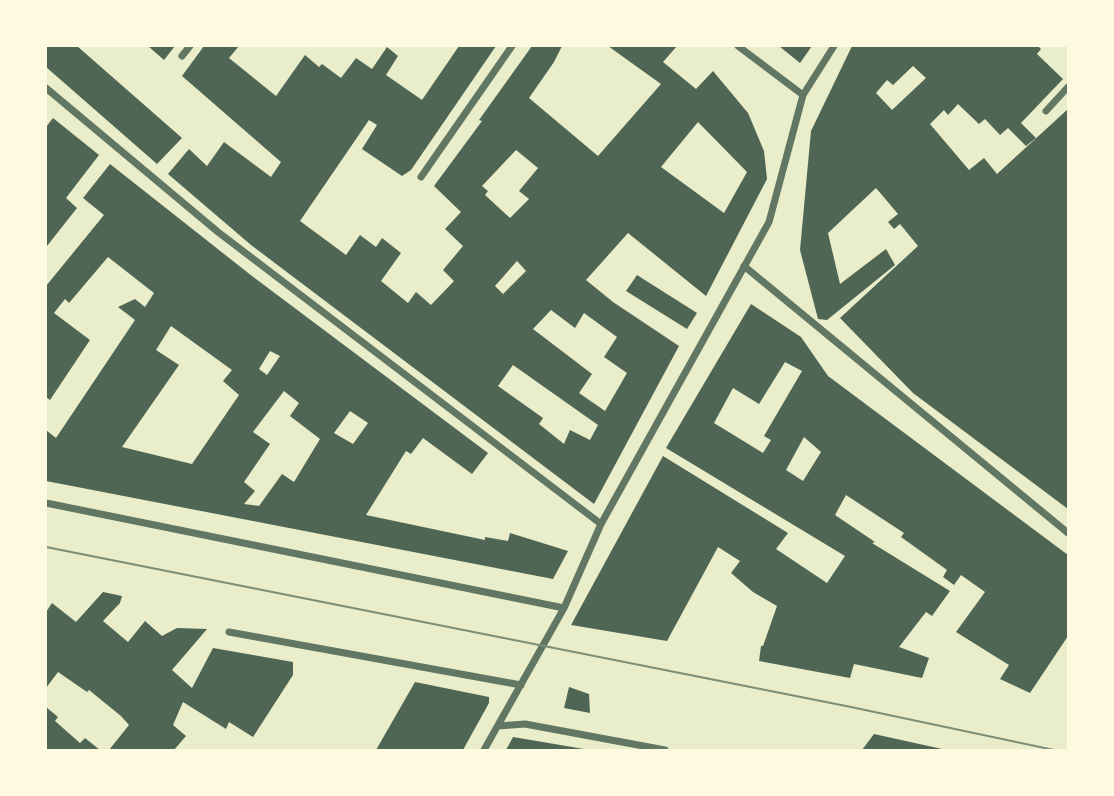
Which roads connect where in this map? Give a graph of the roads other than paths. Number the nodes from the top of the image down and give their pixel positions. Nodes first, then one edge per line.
1 (190, 46) edge
2 (512, 46) edge
3 (738, 46) edge
4 (834, 46) edge
5 (182, 56) dead end
6 (1069, 87) edge
7 (46, 88) edge
8 (803, 95) junction
9 (1046, 111) dead end
10 (421, 177) dead end
11 (744, 266) junction
12 (46, 503) edge
13 (601, 524) junction
14 (1068, 533) edge
15 (564, 608) junction
16 (229, 632) dead end
17 (521, 685) junction
18 (498, 726) junction
19 (484, 751) edge
20 (665, 751) edge

1 - 5 street
2 - 10 street
3 - 8 street
4 - 8 street
6 - 9 street
7 - 13 street
8 - 11 street
11 - 13 street
11 - 14 street
12 - 15 street
13 - 15 street
15 - 17 street
16 - 17 street
17 - 18 street
18 - 19 street
18 - 20 street

